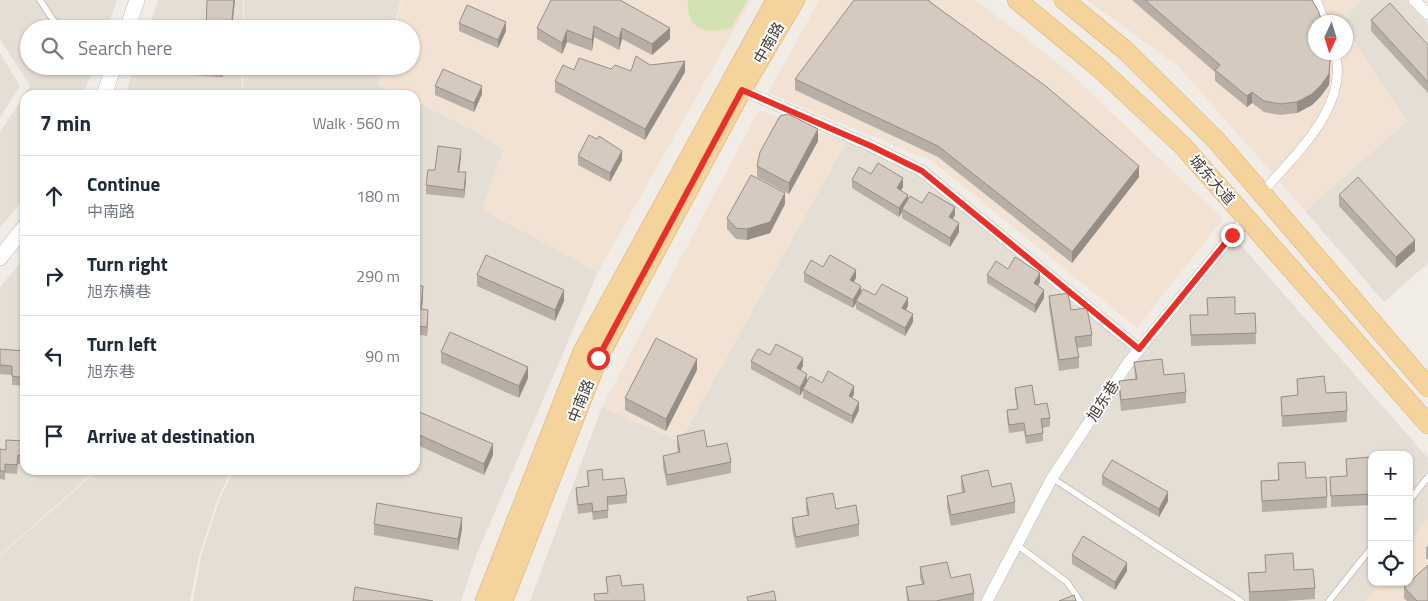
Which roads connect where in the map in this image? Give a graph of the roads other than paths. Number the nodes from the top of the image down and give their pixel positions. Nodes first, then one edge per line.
1 (40, 0) edge
2 (137, 0) edge
3 (776, 0) edge
4 (794, 0) edge
5 (1018, 0) edge
6 (1064, 0) edge
7 (1316, 0) edge
8 (1414, 0) edge
9 (1428, 14) edge
10 (1322, 15) edge
11 (53, 20) edge
12 (130, 20) edge
13 (1335, 60) edge
14 (111, 75) edge
15 (106, 90) edge
16 (742, 90) junction
17 (1262, 192) junction
18 (1246, 218) junction
19 (20, 232) edge
20 (0, 258) edge
21 (1139, 349) junction
22 (1428, 387) edge
23 (1428, 424) edge
24 (1052, 478) junction
25 (1428, 478) edge
26 (1413, 496) edge
27 (1015, 544) junction
28 (1368, 552) edge
29 (989, 600) edge
30 (485, 601) edge
31 (503, 601) edge
32 (1080, 601) edge
33 (1241, 601) edge
34 (1329, 601) edge

1 - 11 lane
2 - 12 street
3 - 30 main road, 中南路
4 - 16 main road, 中南路
5 - 18 main road, 城东大道
6 - 17 main road, 城东大道
7 - 10 street
8 - 9 street
13 - 17 street
14 - 15 street
16 - 21 street
16 - 31 main road, 中南路
17 - 22 main road, 城东大道
18 - 21 street, 旭东巷
18 - 23 main road, 城东大道
19 - 20 street
21 - 24 street, 旭东巷
24 - 27 street, 旭东巷
24 - 33 lane
25 - 26 lane
27 - 29 street, 旭东巷
27 - 32 lane
28 - 34 lane

